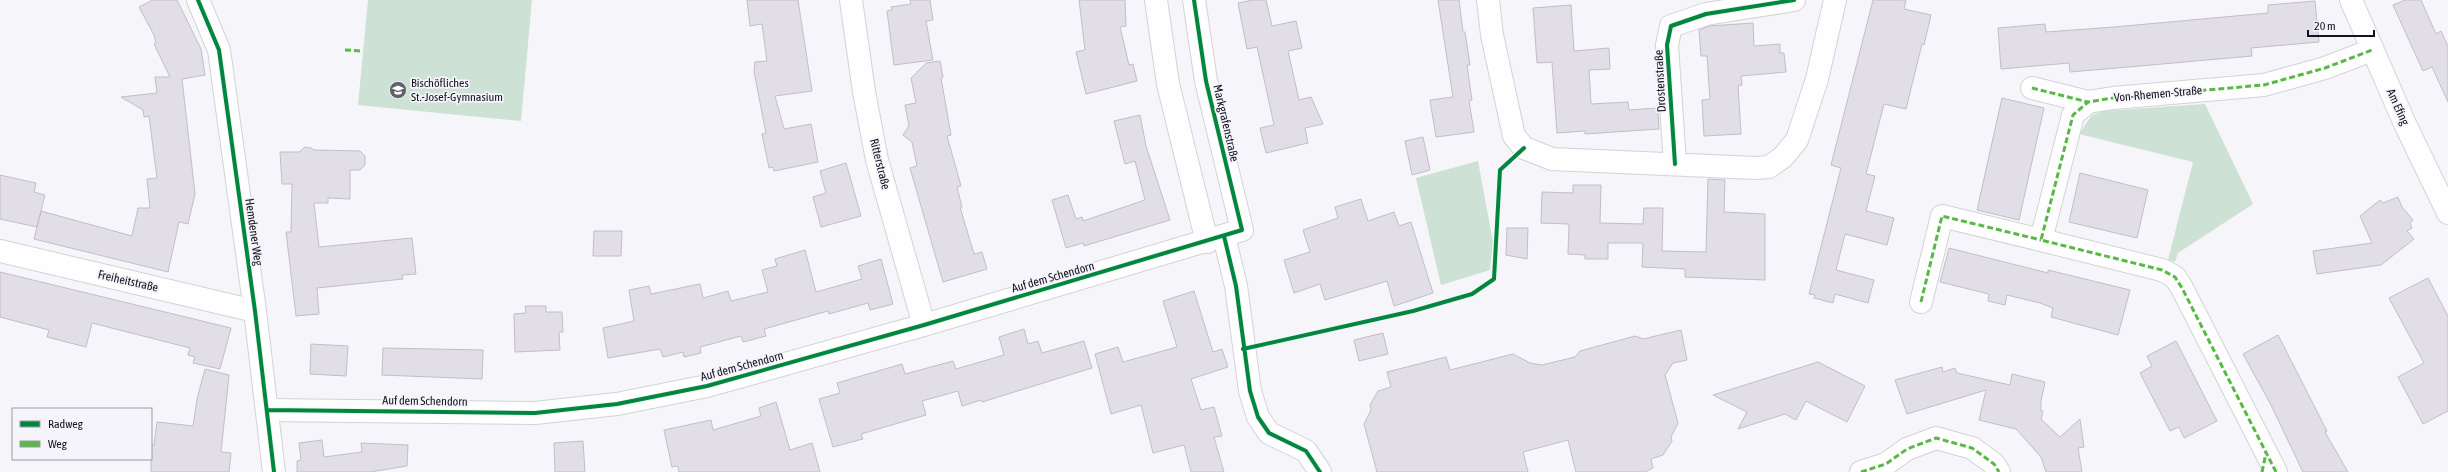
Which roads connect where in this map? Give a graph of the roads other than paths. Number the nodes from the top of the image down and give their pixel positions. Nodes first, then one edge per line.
1 (198, 0) edge
2 (851, 0) edge
3 (1156, 0) edge
4 (1194, 0) edge
5 (1488, 0) edge
6 (1794, 0) edge
7 (1835, 0) edge
8 (2351, 0) edge
9 (2372, 50) junction
10 (2032, 88) dead end
11 (2088, 102) junction
12 (1675, 164) junction
13 (2448, 212) edge
14 (1215, 239) junction
15 (2041, 240) junction
16 (0, 251) edge
17 (1921, 302) dead end
18 (255, 311) junction
19 (924, 325) junction
20 (268, 410) junction
21 (2264, 462) edge
22 (274, 472) edge
23 (1320, 472) edge
24 (1861, 472) edge
25 (1999, 472) edge
26 (2276, 472) edge

1 - 18 street, Hemdener Weg
2 - 19 street, Ritterstraße
3 - 14 street
4 - 14 street, Markgrafenstraße
5 - 12 street
6 - 12 street, Drostenstraße
7 - 12 street
8 - 9 street, Am Efing
9 - 11 street, Von-Rhemen-Straße
9 - 13 street, Am Efing
10 - 11 street
11 - 15 street
14 - 19 street, Auf dem Schendorn
14 - 23 street
15 - 17 street
15 - 21 street
16 - 18 street, Freiheitstraße
18 - 20 street, Hemdener Weg
19 - 20 street, Auf dem Schendorn
20 - 22 street, Hemdener Weg
21 - 26 street
24 - 25 street

